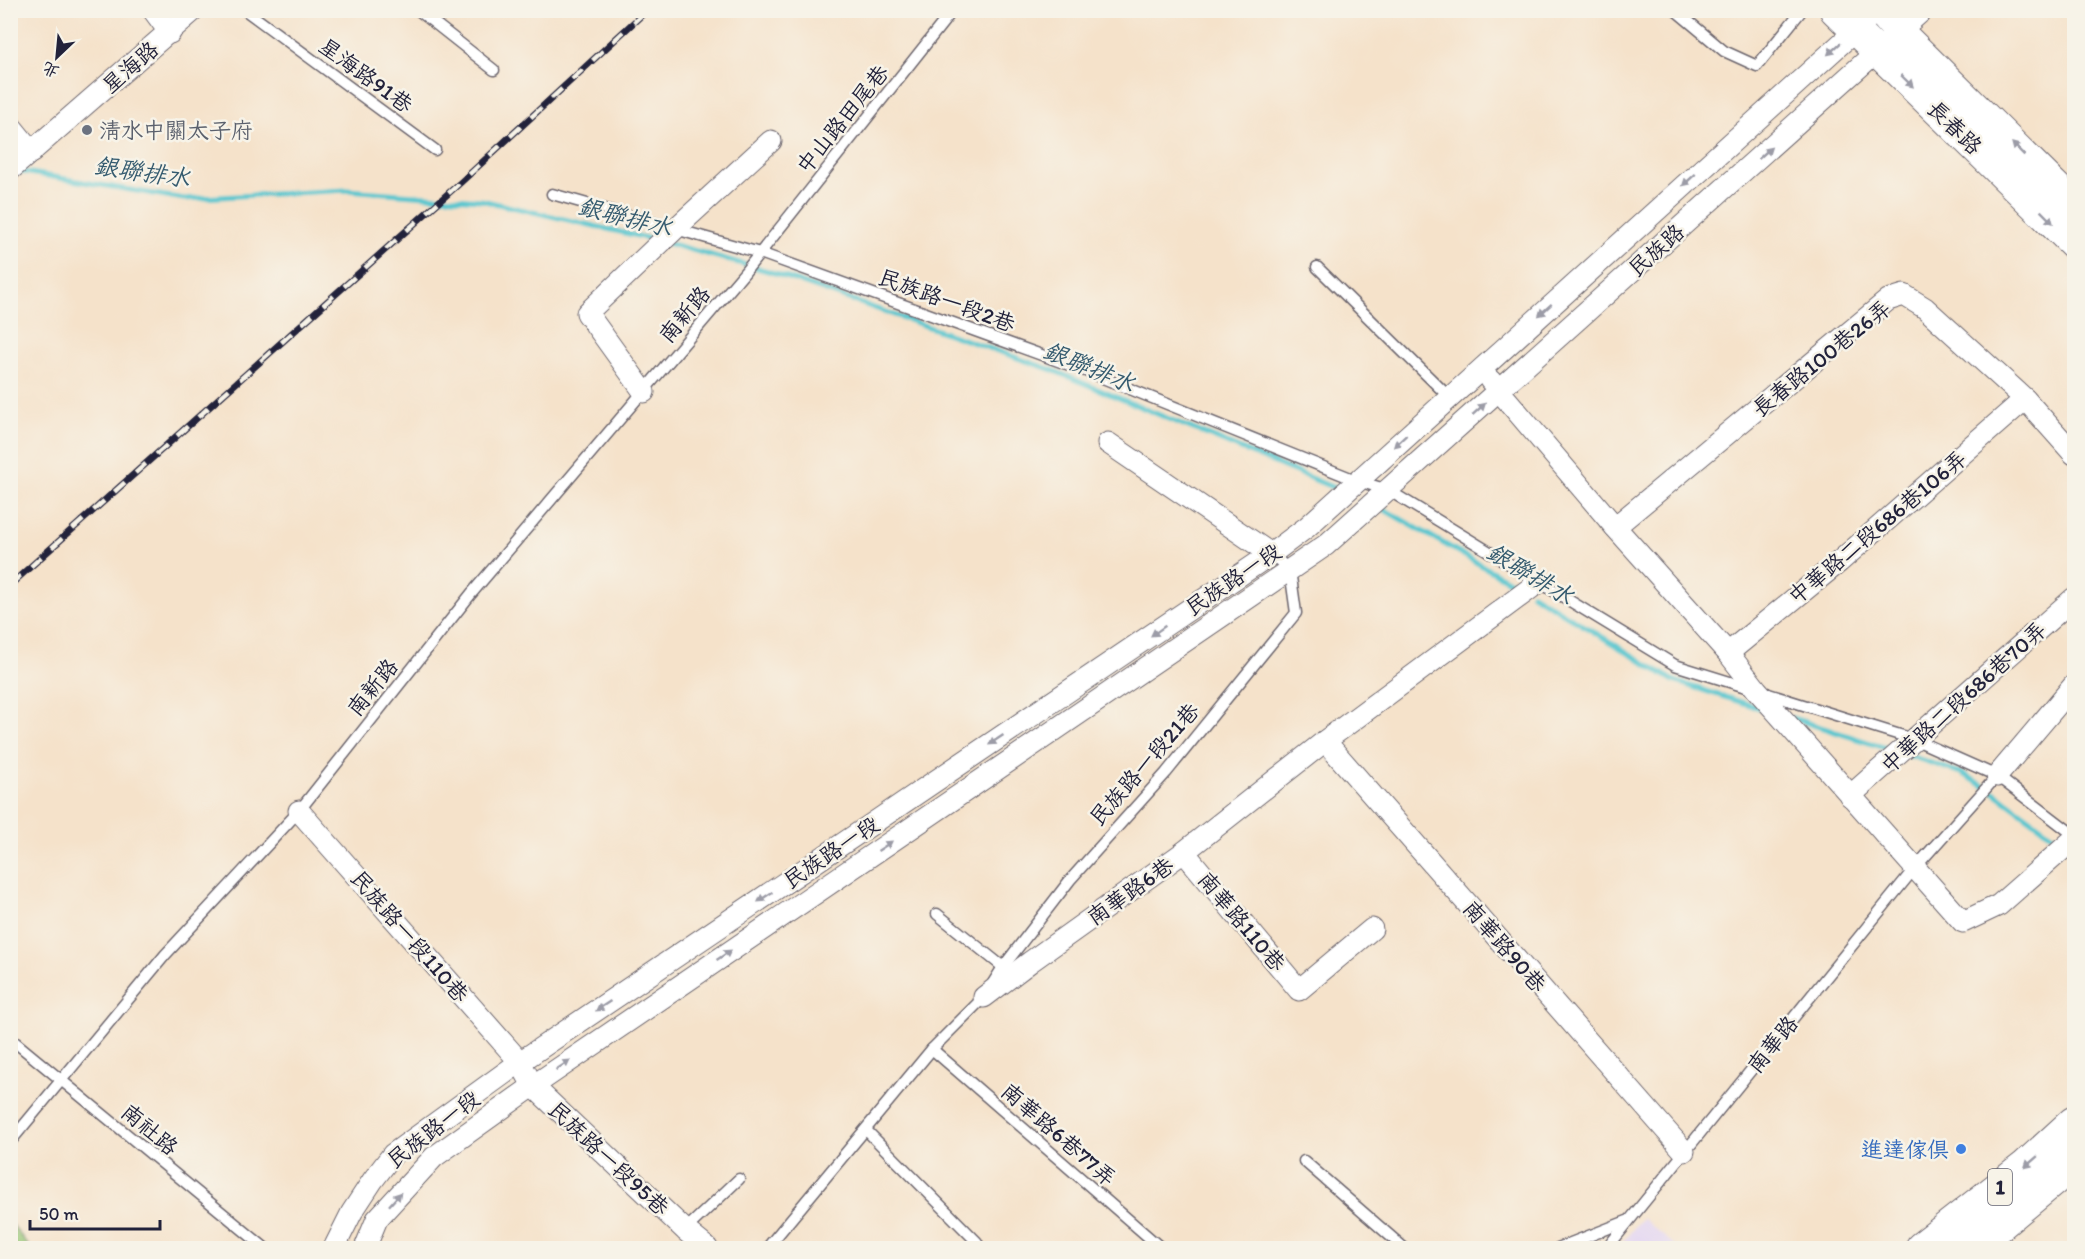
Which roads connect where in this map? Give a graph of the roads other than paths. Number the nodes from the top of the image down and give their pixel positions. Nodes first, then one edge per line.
1 (153, 10) edge
2 (194, 10) edge
3 (245, 10) edge
4 (418, 10) edge
5 (953, 10) edge
6 (1675, 10) edge
7 (1802, 10) edge
8 (1923, 10) edge
9 (1886, 18) edge
10 (1846, 20) edge
11 (170, 33) junction
12 (1877, 52) junction
13 (495, 70) dead end
14 (10, 125) edge
15 (771, 141) dead end
16 (435, 150) dead end
17 (32, 152) junction
18 (10, 170) edge
19 (552, 194) dead end
20 (2074, 205) edge
21 (675, 228) junction
22 (2074, 244) edge
23 (760, 253) junction
24 (1317, 267) dead end
25 (1480, 369) junction
26 (1499, 390) junction
27 (644, 392) junction
28 (1449, 397) junction
29 (2025, 399) junction
30 (1108, 443) dead end
31 (2074, 454) edge
32 (1349, 488) junction
33 (1379, 499) junction
34 (1616, 527) junction
35 (1271, 554) junction
36 (1290, 570) junction
37 (1531, 588) junction
38 (2074, 598) edge
39 (1135, 646) junction
40 (1728, 653) junction
41 (1148, 667) junction
42 (2074, 685) edge
43 (1757, 690) junction
44 (1325, 741) junction
45 (1906, 748) junction
46 (1995, 779) junction
47 (1850, 796) junction
48 (299, 811) junction
49 (2071, 841) edge
50 (1185, 852) junction
51 (1914, 869) junction
52 (937, 914) dead end
53 (1372, 929) dead end
54 (1003, 967) junction
55 (984, 997) junction
56 (10, 1038) edge
57 (932, 1049) junction
58 (520, 1062) junction
59 (61, 1081) junction
60 (533, 1086) junction
61 (2074, 1122) edge
62 (867, 1130) junction
63 (10, 1142) edge
64 (1684, 1151) junction
65 (1304, 1161) dead end
66 (2074, 1162) edge
67 (739, 1179) dead end
68 (1630, 1219) junction
69 (685, 1230) junction
70 (977, 1242) dead end
71 (265, 1248) edge
72 (334, 1248) edge
73 (365, 1248) edge
74 (707, 1248) edge
75 (767, 1248) edge
76 (1161, 1248) edge
77 (1404, 1248) edge
78 (1558, 1248) edge
79 (1607, 1248) edge
80 (1922, 1248) edge
81 (1971, 1248) edge

1 - 11 street
2 - 11 street, 星海路
3 - 16 lane, 星海路91巷
4 - 13 lane
5 - 23 lane, 中山路田尾巷
6 - 7 lane
8 - 9 street, 民族路
9 - 10 street, 民族路
9 - 12 street, 民族路
20 -> 9 street, 長春路
10 - 12 street, 長春路
10 -> 25 street, 民族路
11 - 17 street, 星海路
12 -> 22 street, 長春路
26 -> 12 street, 民族路
14 - 17 street
15 - 21 street
17 - 18 street, 星海路
19 - 21 lane, 民族路一段2巷
21 - 23 lane, 民族路一段2巷
21 - 27 street
23 - 27 lane, 南新路
23 - 32 lane, 民族路一段2巷
24 - 28 lane
25 - 26 street
25 - 28 street, 民族路
33 -> 26 street, 民族路
26 - 34 street
27 - 48 lane, 南新路
28 -> 32 street, 民族路
29 - 31 street, 長春路100巷26弄
29 - 34 street, 長春路100巷26弄
29 - 40 street, 中華路二段686巷106弄
30 - 35 street
32 - 33 lane, 民族路一段2巷
32 - 35 street, 民族路一段
33 - 36 street, 民族路一段
33 - 37 lane, 民族路一段2巷
34 - 40 street
35 - 36 lane
35 -> 39 street, 民族路一段
36 - 41 street, 民族路一段
36 - 54 lane, 民族路一段21巷
37 - 43 lane, 民族路一段2巷
37 - 44 street, 南華路6巷
38 - 45 street, 中華路二段686巷70弄
39 - 41 street
39 -> 58 street, 民族路一段
40 - 43 street
60 -> 41 street, 民族路一段
42 - 46 street
43 - 45 lane, 民族路一段2巷
43 - 47 street
44 - 50 street, 南華路6巷
44 - 64 street, 南華路90巷
45 - 46 lane, 民族路一段2巷
45 - 47 street, 中華路二段686巷70弄
46 - 49 lane, 民族路一段2巷
46 - 51 lane, 南華路
47 - 51 street
48 - 58 street, 民族路一段110巷
48 - 59 lane, 南新路
49 - 51 street
50 - 53 street, 南華路110巷
50 - 55 street, 南華路6巷
51 - 64 lane, 南華路
52 - 54 lane
54 - 55 lane, 民族路一段21巷
55 - 57 lane, 南華路6巷
56 - 59 lane, 南社路
57 - 62 lane, 南華路6巷
57 - 76 lane, 南華路6巷77弄
58 - 60 street, 民族路一段95巷
58 - 72 street, 民族路一段
59 - 63 lane, 南新路
59 - 71 lane, 南社路
60 - 69 street, 民族路一段95巷
73 -> 60 street, 民族路一段
61 -> 80 main road, 1
62 - 70 lane
62 - 75 lane, 南華路6巷
64 - 68 lane, 南華路
65 - 77 lane
66 - 81 main road, 1
67 - 69 lane
68 - 78 lane, 南華路
68 - 79 lane, 南華路
69 - 74 street, 民族路一段95巷

